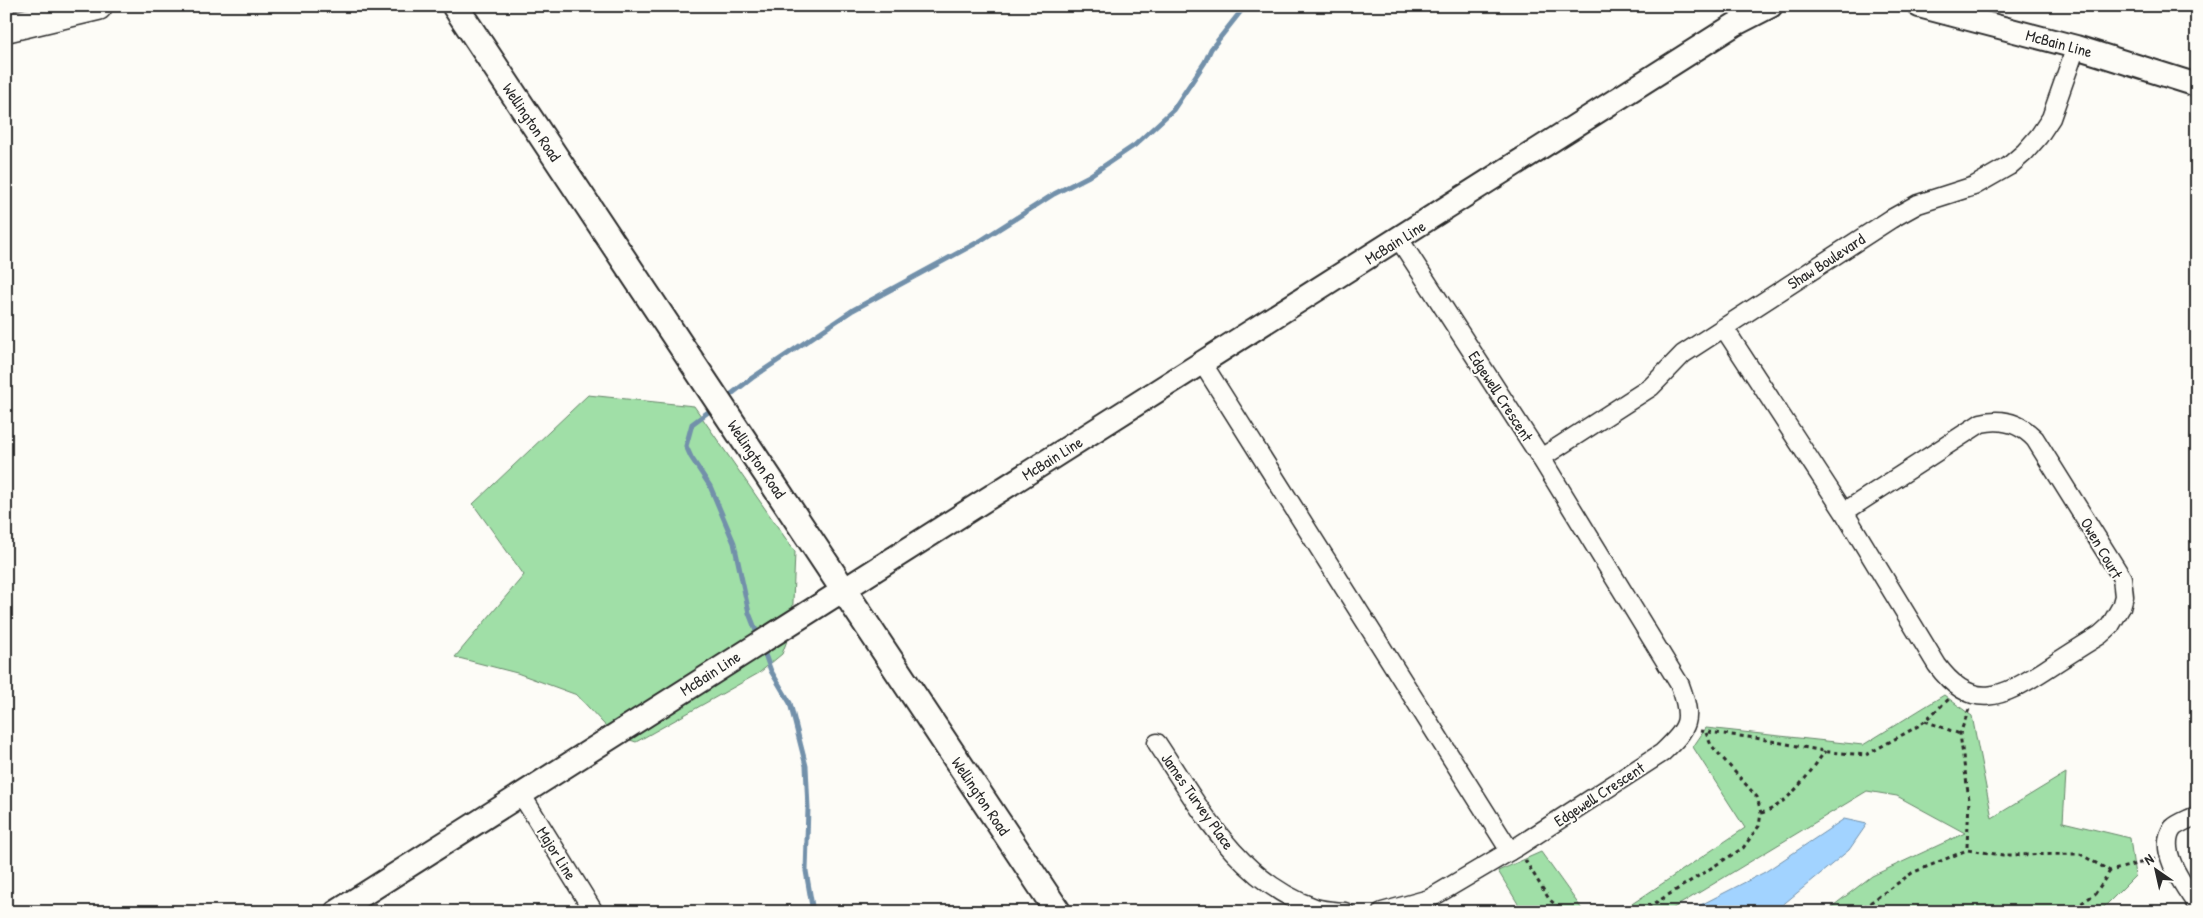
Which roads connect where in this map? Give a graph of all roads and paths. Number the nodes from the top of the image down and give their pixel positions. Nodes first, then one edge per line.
1 (98, 6) edge
2 (455, 6) edge
3 (1771, 6) edge
4 (1919, 6) edge
5 (6, 28) edge
6 (2076, 47) junction
7 (2197, 85) edge
8 (1399, 239) junction
9 (1724, 328) junction
10 (1203, 364) junction
11 (1541, 458) junction
12 (1844, 512) junction
13 (843, 588) junction
14 (1967, 691) junction
15 (1925, 721) junction
16 (1685, 727) junction
17 (1705, 732) junction
18 (1960, 734) junction
19 (1157, 743) dead end
20 (1825, 751) junction
21 (521, 794) junction
22 (1761, 813) junction
23 (2197, 815) edge
24 (1968, 847) dead end
25 (1514, 849) junction
26 (2170, 856) junction
27 (2110, 871) junction
28 (2197, 905) edge
29 (336, 912) edge
30 (594, 912) edge
31 (1058, 912) edge
32 (1345, 912) edge
33 (1382, 912) edge
34 (1563, 912) edge
35 (1641, 912) edge
36 (1857, 912) edge
37 (2068, 912) edge

1 - 5 main road
2 - 13 main road, Wellington Road
3 - 8 street, McBain Line
4 - 6 street, McBain Line
6 - 7 street, McBain Line
6 - 9 street, Shaw Boulevard
8 - 10 street, McBain Line
8 - 11 street, Edgewell Crescent
9 - 11 street, Shaw Boulevard
9 - 12 street
10 - 13 street, McBain Line
10 - 25 street
11 - 16 street, Edgewell Crescent
12 - 14 street
12 - 14 street, Owen Court
13 - 21 street, McBain Line
13 - 31 main road, Wellington Road
14 - 15 path
14 - 18 path
15 - 18 path
15 - 20 path
16 - 17 path
16 - 25 street, Edgewell Crescent
17 - 20 path
17 - 22 path
18 - 24 path
19 - 32 street, James Turvey Place
20 - 22 path
21 - 29 street, McBain Line
21 - 30 street, Major Line
22 - 35 path
23 - 26 street
25 - 33 street
25 - 34 path
26 - 27 path
26 - 28 street
27 - 36 path
27 - 37 path

